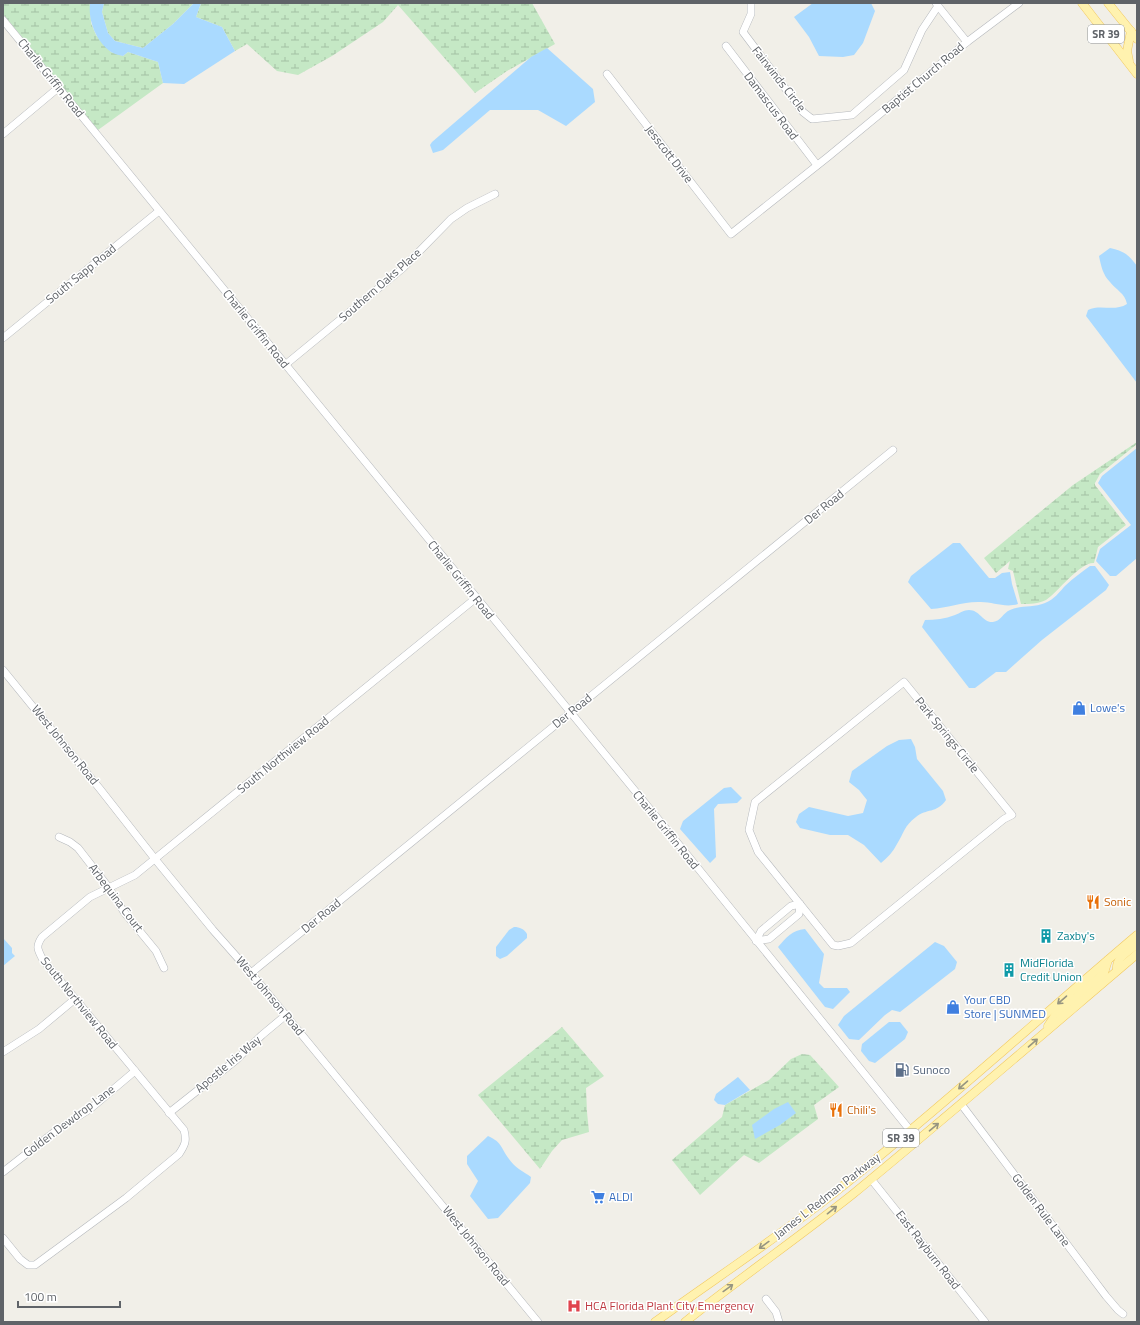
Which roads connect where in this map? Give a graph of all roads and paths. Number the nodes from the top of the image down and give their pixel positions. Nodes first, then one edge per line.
1 (751, 3) edge
2 (1019, 3) edge
3 (1082, 3) edge
4 (1108, 3) edge
5 (937, 4) edge
6 (3, 20) edge
7 (1131, 31) junction
8 (1137, 39) edge
9 (967, 42) junction
10 (726, 46) dead end
11 (1130, 65) junction
12 (607, 74) dead end
13 (1137, 74) edge
14 (58, 88) junction
15 (3, 134) edge
16 (817, 165) junction
17 (495, 194) dead end
18 (159, 211) junction
19 (731, 234) joint
20 (3, 338) edge
21 (285, 365) junction
22 (893, 450) dead end
23 (476, 598) junction
24 (3, 670) edge
25 (570, 713) junction
26 (59, 837) dead end
27 (155, 859) junction
28 (109, 888) junction
29 (800, 904) junction
30 (1137, 935) edge
31 (756, 941) junction
32 (1137, 944) edge
33 (1137, 954) edge
34 (1108, 960) junction
35 (164, 968) dead end
36 (1118, 970) junction
37 (251, 972) junction
38 (75, 999) junction
39 (286, 1015) junction
40 (1044, 1033) junction
41 (3, 1052) edge
42 (135, 1071) junction
43 (961, 1104) junction
44 (169, 1113) junction
45 (910, 1131) junction
46 (918, 1140) junction
47 (3, 1172) edge
48 (871, 1179) junction
49 (3, 1238) edge
50 (766, 1299) dead end
51 (1124, 1314) dead end
52 (538, 1322) edge
53 (655, 1322) edge
54 (686, 1322) edge
55 (779, 1322) edge
56 (985, 1322) edge

1 - 5 street, Fairwinds Circle
2 - 9 street, Baptist Church Road
3 - 11 main road, SR 39
4 - 7 main road, SR 39
5 - 9 street, Fairwinds Circle
6 - 14 street, Charlie Griffin Road
7 - 8 main road, SR 39
7 - 11 main road
9 - 16 street, Baptist Church Road
10 - 16 street, Damascus Road
11 - 13 main road, SR 39
12 - 19 street, Jesscott Drive
14 - 15 street
14 - 18 street, Charlie Griffin Road
16 - 19 street, Baptist Church Road
17 - 21 street, Southern Oaks Place
18 - 20 street, South Sapp Road
18 - 21 street, Charlie Griffin Road
21 - 23 street, Charlie Griffin Road
22 - 25 street, Der Road
23 - 25 street, Charlie Griffin Road
23 - 27 street, South Northview Road
24 - 27 street, West Johnson Road
25 - 31 street, Charlie Griffin Road
25 - 37 street, Der Road
26 - 28 street, Arbequina Court
27 - 28 street, South Northview Road
27 - 37 street, West Johnson Road
28 - 35 street, Arbequina Court
28 - 38 street, South Northview Road
29 - 29 street, Park Springs Circle
29 - 31 street
29 - 31 street
30 - 34 main road, James L Redman Parkway / SR 39
31 - 45 street, Charlie Griffin Road
32 - 36 main road
33 - 36 main road, James L Redman Parkway / SR 39
34 - 40 main road
34 -> 45 main road, James L Redman Parkway / SR 39
36 - 40 main road, James L Redman Parkway / SR 39
37 - 39 street, West Johnson Road
38 - 41 street
38 - 42 street, South Northview Road
39 - 44 street, Apostle Iris Way
39 - 52 street, West Johnson Road
43 -> 40 main road, James L Redman Parkway / SR 39
42 - 44 street, South Northview Road
42 - 47 street, Golden Dewdrop Lane
46 -> 43 main road, James L Redman Parkway / SR 39
43 - 51 street, Golden Rule Lane
44 - 49 street, South Northview Road
45 - 46 street, Charlie Griffin Road
45 -> 53 main road, James L Redman Parkway / SR 39
46 - 48 main road, James L Redman Parkway / SR 39
54 -> 48 main road, James L Redman Parkway / SR 39
48 - 56 street, East Rayburn Road
50 - 55 street

